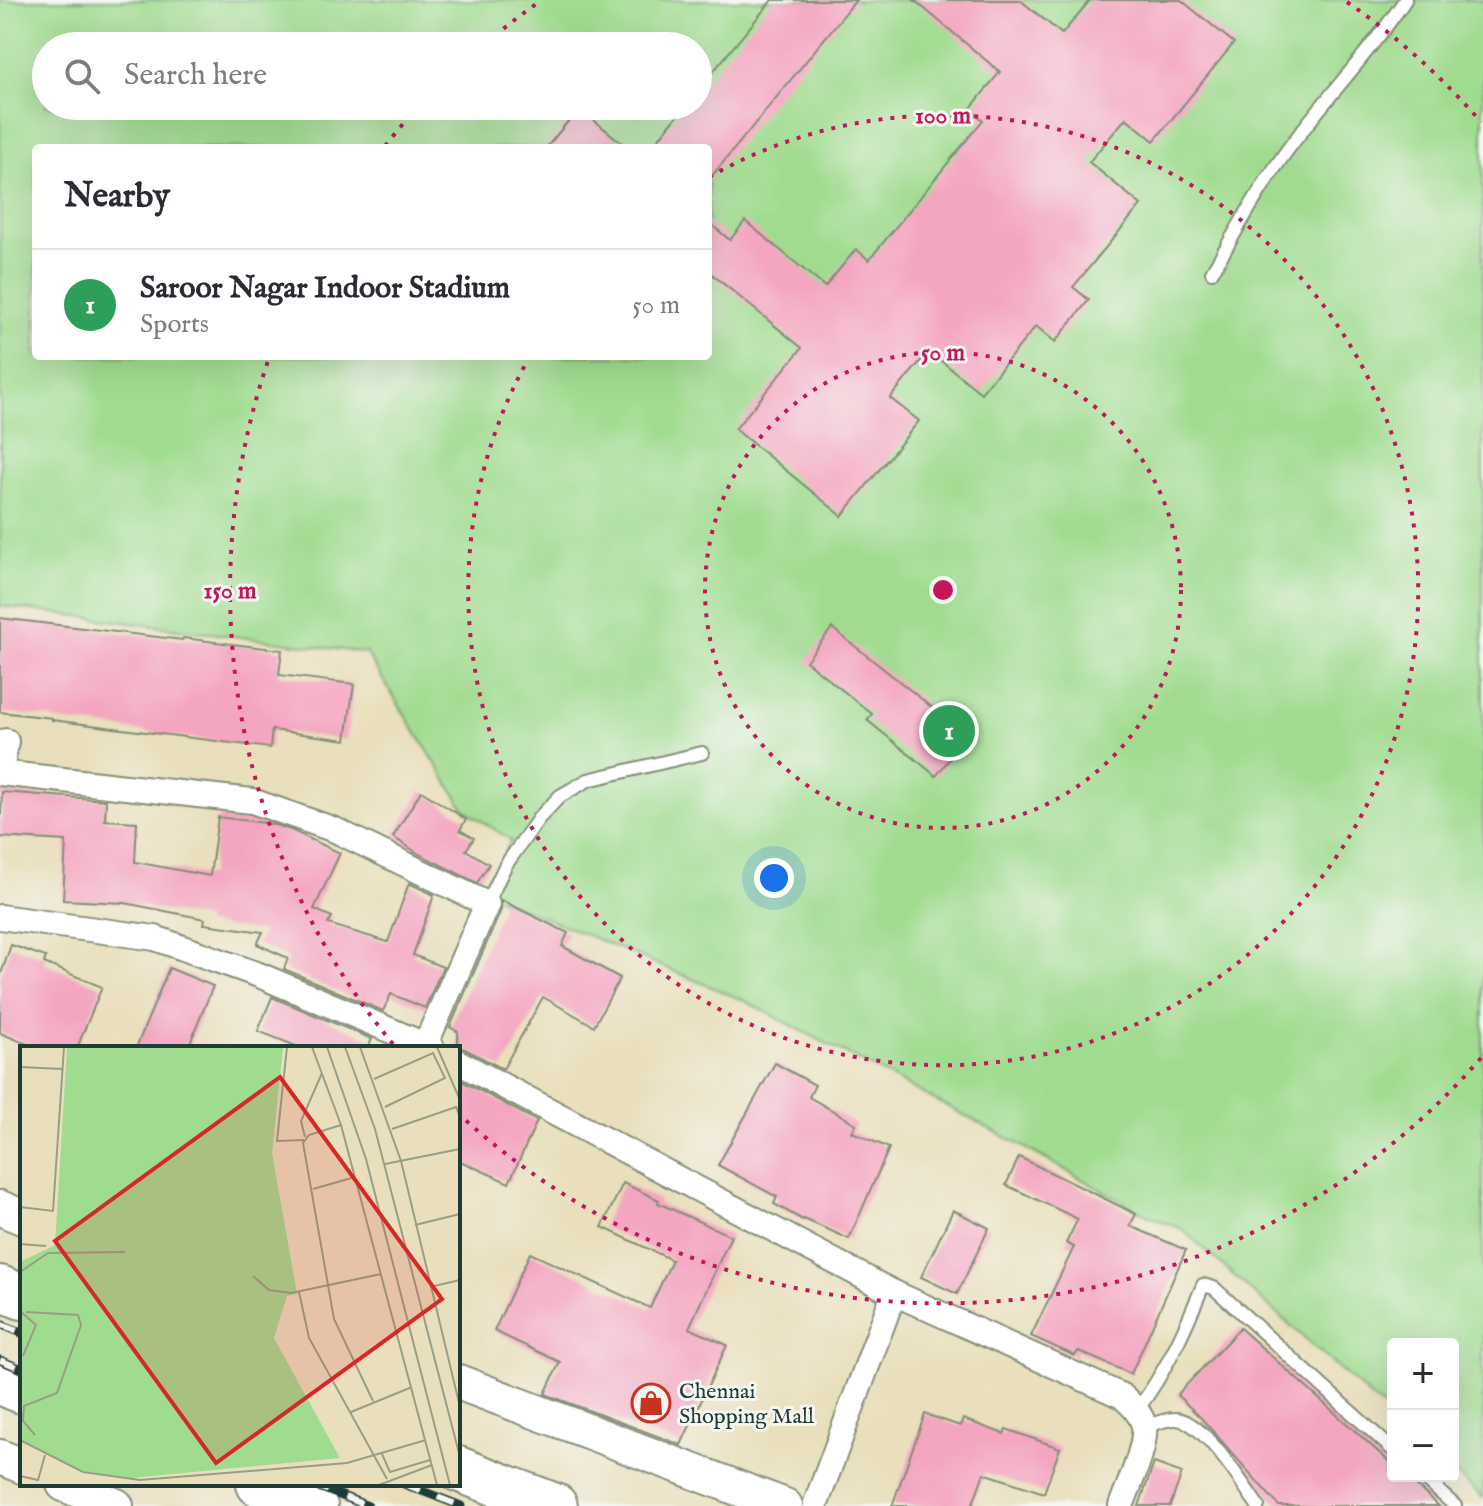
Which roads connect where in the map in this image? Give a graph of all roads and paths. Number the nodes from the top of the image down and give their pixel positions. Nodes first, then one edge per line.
1 (1405, 0) edge
2 (1212, 272) dead end
3 (6, 741) dead end
4 (702, 753) dead end
5 (0, 773) edge
6 (487, 904) junction
7 (0, 917) edge
8 (425, 1046) edge
9 (427, 1046) edge
10 (460, 1063) edge
11 (0, 1208) edge
12 (20, 1216) edge
13 (0, 1288) edge
14 (894, 1293) junction
15 (20, 1296) edge
16 (0, 1382) edge
17 (460, 1383) edge
18 (20, 1390) edge
19 (1140, 1418) junction
20 (1387, 1445) edge
21 (0, 1457) edge
22 (20, 1465) edge
23 (460, 1470) edge
24 (1429, 1482) edge
25 (264, 1486) edge
26 (315, 1506) edge
27 (555, 1506) edge
28 (785, 1506) edge
29 (815, 1506) edge
30 (1121, 1506) edge
31 (1258, 1506) edge
32 (1455, 1506) edge

1 - 2 lane
3 - 5 street
4 - 6 lane
5 - 6 street
6 - 9 street
7 - 8 street
10 - 14 street
11 - 12 street
13 - 15 highway
14 - 19 street
14 - 29 street
16 - 18 highway
17 - 28 street
19 - 20 lane
19 - 30 street
19 - 31 lane
21 - 22 street
23 - 27 highway
24 - 32 lane
25 - 26 highway

